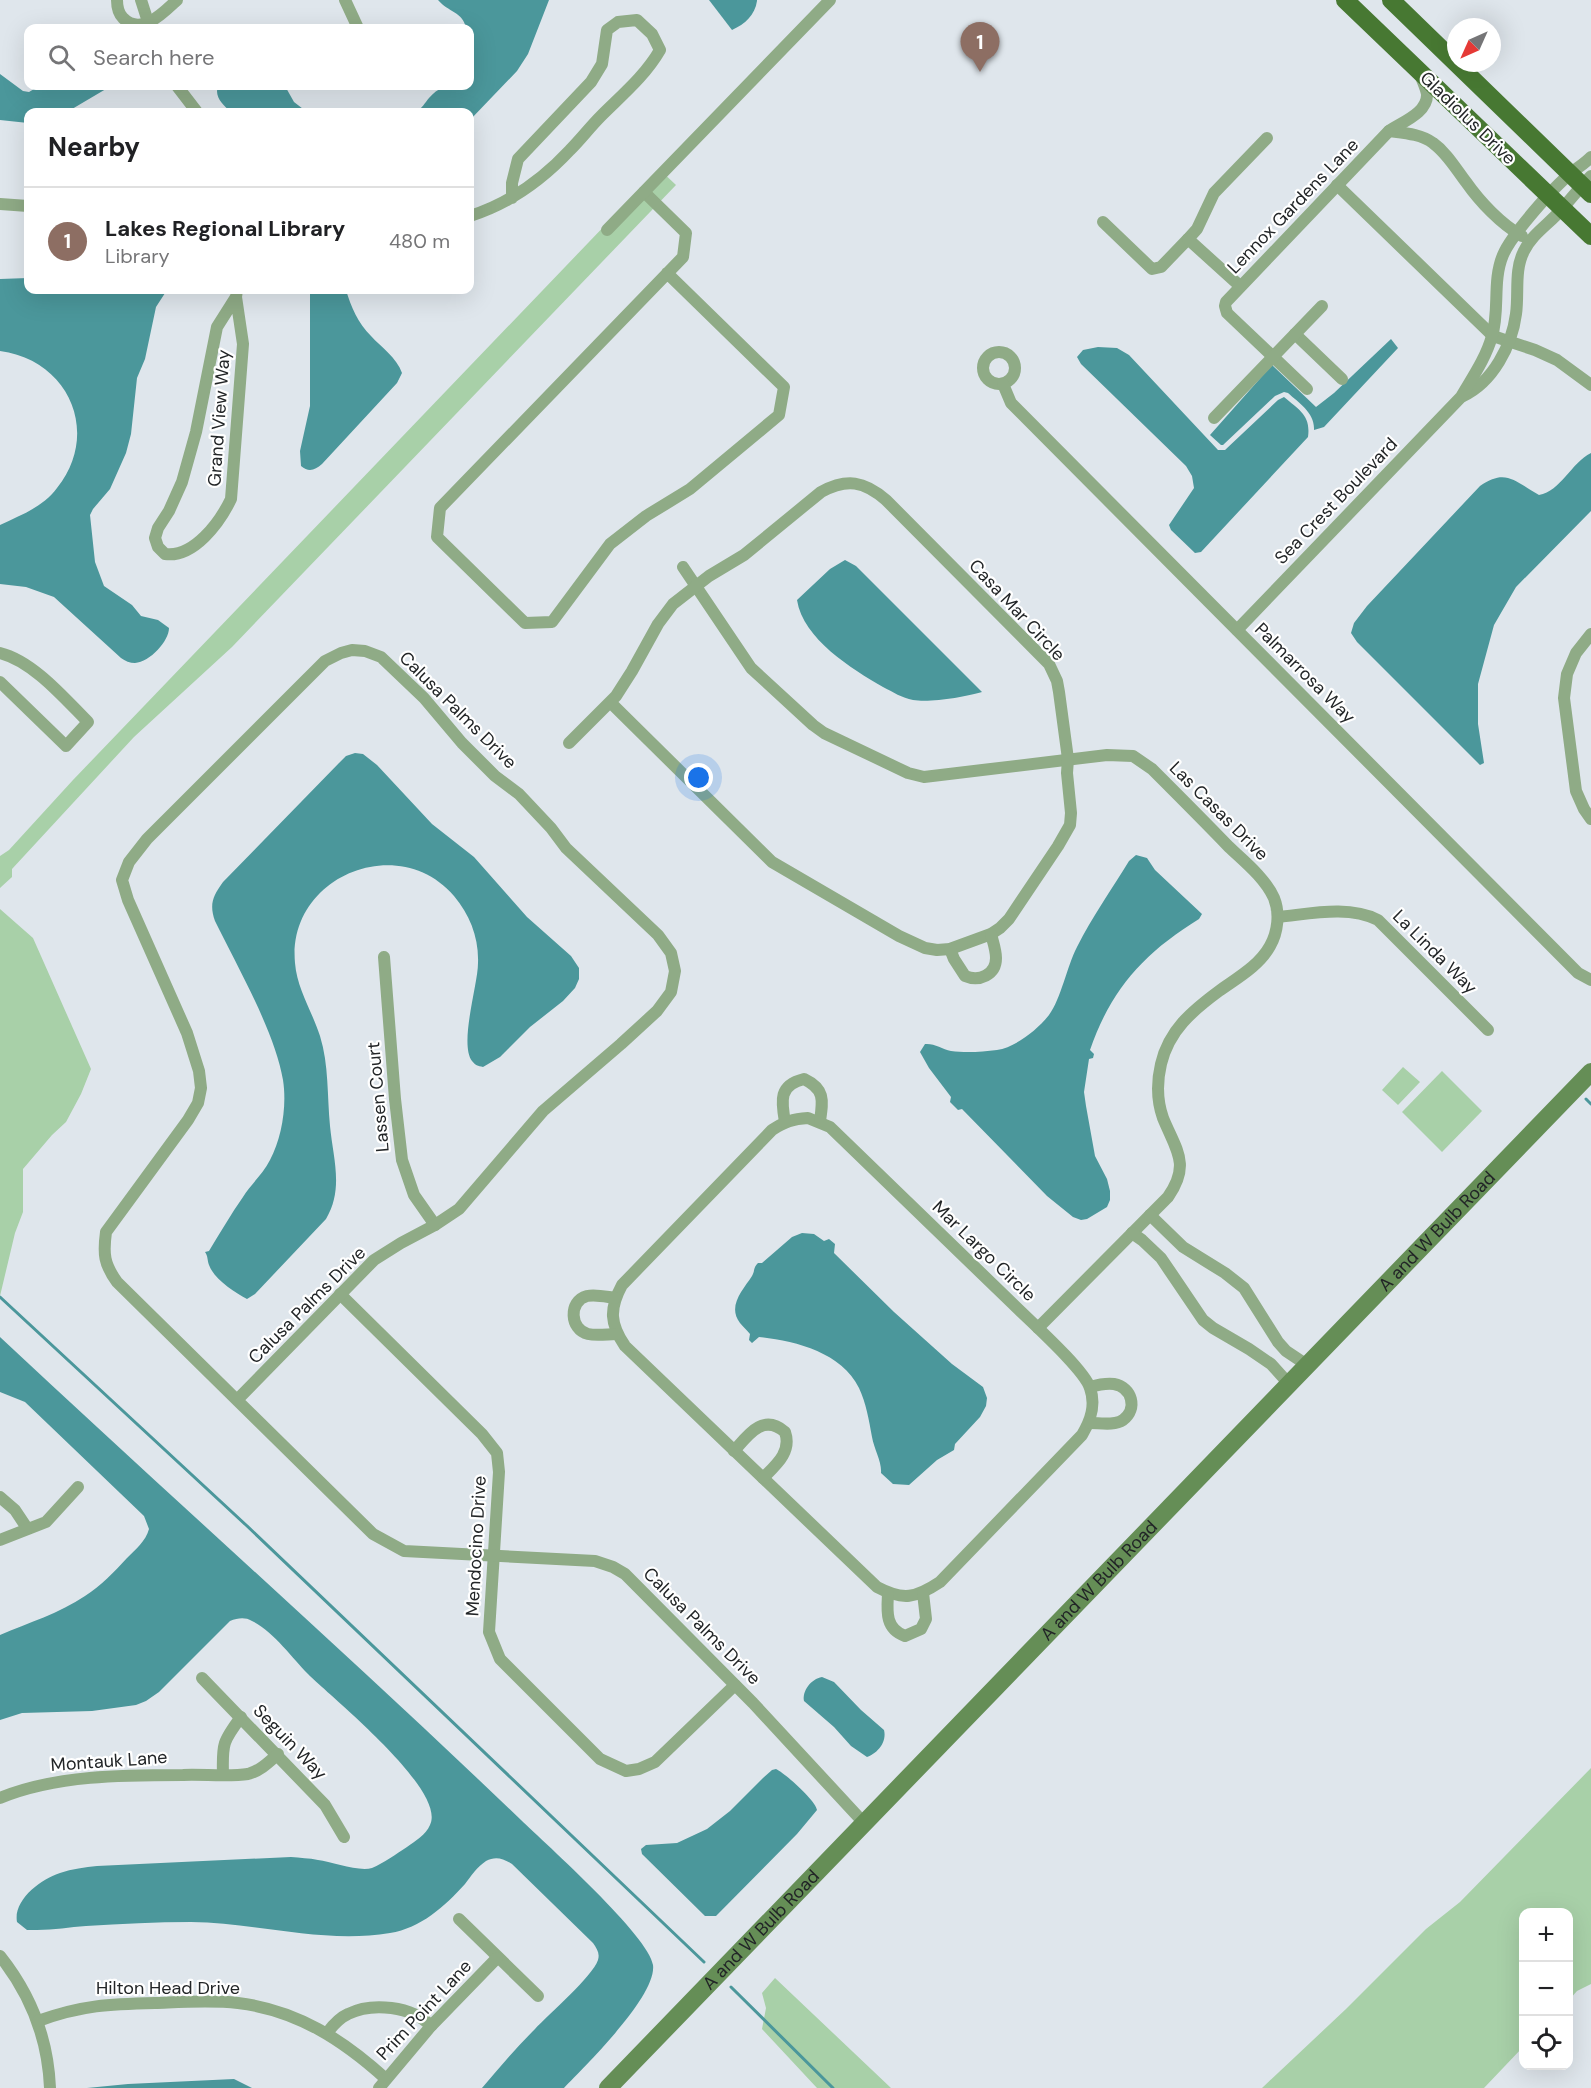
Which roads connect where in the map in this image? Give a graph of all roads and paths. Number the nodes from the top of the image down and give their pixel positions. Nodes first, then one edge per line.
1 (117, 0) edge
2 (141, 0) edge
3 (177, 0) edge
4 (345, 0) edge
5 (830, 0) edge
6 (841, 0) edge
7 (1345, 0) edge
8 (1391, 0) edge
9 (810, 20) junction
10 (130, 24) edge
11 (148, 24) edge
12 (151, 24) edge
13 (356, 24) edge
14 (1419, 70) junction
15 (180, 90) edge
16 (191, 108) edge
17 (1389, 131) junction
18 (1268, 138) dead end
19 (1591, 157) edge
20 (1584, 182) edge
21 (1337, 185) junction
22 (644, 192) junction
23 (1548, 195) junction
24 (512, 198) junction
25 (0, 204) edge
26 (24, 206) edge
27 (1563, 208) junction
28 (474, 214) edge
29 (1103, 222) dead end
30 (607, 230) dead end
31 (1516, 233) junction
32 (1591, 236) edge
33 (1188, 239) junction
34 (1530, 241) junction
35 (667, 273) junction
36 (1240, 286) junction
37 (235, 294) edge
38 (236, 294) edge
39 (1322, 306) dead end
40 (1295, 334) junction
41 (1492, 336) junction
42 (1509, 341) junction
43 (1273, 358) junction
44 (1342, 379) dead end
45 (1004, 384) dead end
46 (1591, 386) edge
47 (1306, 389) dead end
48 (1461, 397) junction
49 (1214, 418) dead end
50 (683, 567) dead end
51 (696, 586) junction
52 (1237, 630) junction
53 (1591, 634) edge
54 (0, 653) edge
55 (0, 682) edge
56 (610, 702) junction
57 (569, 743) dead end
58 (1068, 759) junction
59 (1591, 819) edge
60 (1278, 916) junction
61 (991, 934) junction
62 (950, 949) junction
63 (384, 957) dead end
64 (1591, 980) edge
65 (1488, 1030) dead end
66 (1591, 1072) edge
67 (819, 1121) junction
68 (785, 1122) junction
69 (1150, 1215) junction
70 (435, 1225) junction
71 (1132, 1233) junction
72 (340, 1294) junction
73 (615, 1298) junction
74 (1038, 1328) junction
75 (617, 1334) junction
76 (1307, 1365) junction
77 (1289, 1384) junction
78 (1090, 1387) junction
79 (237, 1400) junction
80 (1090, 1423) junction
81 (734, 1451) junction
82 (763, 1478) junction
83 (78, 1487) dead end
84 (0, 1497) edge
85 (27, 1528) junction
86 (0, 1540) edge
87 (493, 1555) junction
88 (923, 1593) junction
89 (888, 1594) junction
90 (202, 1678) dead end
91 (735, 1685) junction
92 (241, 1717) junction
93 (278, 1754) junction
94 (222, 1774) junction
95 (0, 1798) edge
96 (864, 1823) junction
97 (344, 1837) dead end
98 (459, 1920) dead end
99 (0, 1956) edge
100 (497, 1958) junction
101 (538, 1996) dead end
102 (38, 2020) junction
103 (431, 2025) junction
104 (327, 2032) junction
105 (383, 2083) edge
106 (50, 2088) edge
107 (608, 2088) edge

1 - 10 street
2 - 11 street
3 - 12 street
4 - 13 street
5 - 9 street
6 - 9 street
7 - 14 main road, Gladiolus Drive
8 - 20 main road, Gladiolus Drive
9 - 22 street
14 - 17 street, Lennox Gardens Lane
14 - 23 main road, Gladiolus Drive
15 - 16 street
17 - 21 street, Lennox Gardens Lane
17 - 31 street
18 - 33 street
19 - 20 street
20 - 23 street, Sea Crest Boulevard
20 - 27 street, Sea Crest Boulevard
21 - 36 street, Lennox Gardens Lane
21 - 41 street
22 - 30 street
22 - 35 street
23 - 27 main road, Gladiolus Drive
23 - 31 street, Sea Crest Boulevard
24 - 24 street
24 - 28 street
25 - 26 street
27 - 32 main road, Gladiolus Drive
27 - 34 street, Sea Crest Boulevard
29 - 33 street
31 - 34 street
31 - 41 street, Sea Crest Boulevard
33 - 36 street
34 - 42 street, Sea Crest Boulevard
35 - 35 street
36 - 43 street, Lennox Gardens Lane
37 - 38 street, Grand View Way
39 - 40 street
40 - 43 street
40 - 44 street
41 - 42 street
41 - 48 street, Sea Crest Boulevard
42 - 46 street
42 - 48 street, Sea Crest Boulevard
43 - 47 street
43 - 49 street
45 - 52 street, Palmarrosa Way
48 - 52 street, Sea Crest Boulevard
50 - 51 street, Las Casas Drive
51 - 56 street, Casa Mar Circle
51 - 58 street, Las Casas Drive
51 - 58 street, Casa Mar Circle
52 - 64 street, Palmarrosa Way
53 - 59 street
54 - 55 street
56 - 57 street, Casa Mar Circle
56 - 62 street, Casa Mar Circle
58 - 60 street, Las Casas Drive
58 - 61 street, Casa Mar Circle
60 - 65 street, La Linda Way
60 - 69 street
61 - 62 street, Casa Mar Circle
61 - 62 street
63 - 70 street, Lassen Court
66 - 76 street, A and W Bulb Road
67 - 68 street
67 - 68 street
67 - 74 street, Mar Largo Circle
68 - 73 street
69 - 71 street
69 - 76 street
70 - 72 street, Calusa Palms Drive
70 - 79 street, Calusa Palms Drive
71 - 74 street
71 - 77 street
72 - 79 street, Calusa Palms Drive
72 - 87 street, Mendocino Drive
73 - 75 street
73 - 75 street
74 - 78 street, Mar Largo Circle
75 - 81 street
76 - 77 street, A and W Bulb Road
77 - 96 street, A and W Bulb Road
78 - 80 street
78 - 80 street
79 - 87 street, Calusa Palms Drive
80 - 88 street
81 - 82 street
81 - 82 street
82 - 89 street
83 - 85 street
84 - 85 street
85 - 86 street
87 - 91 street, Calusa Palms Drive
87 - 91 street, Mendocino Drive
88 - 89 street
88 - 89 street
90 - 92 street, Seguin Way
91 - 96 street, Calusa Palms Drive
92 - 93 street, Seguin Way
92 - 94 street
93 - 94 street, Montauk Lane
93 - 97 street, Seguin Way
94 - 95 street, Montauk Lane
96 - 107 street, A and W Bulb Road
98 - 100 street
99 - 102 street
100 - 101 street
100 - 103 street, Prim Point Lane
102 - 104 street, Hilton Head Drive
102 - 106 street
103 - 104 street
103 - 105 street, Prim Point Lane
104 - 105 street, Hilton Head Drive

